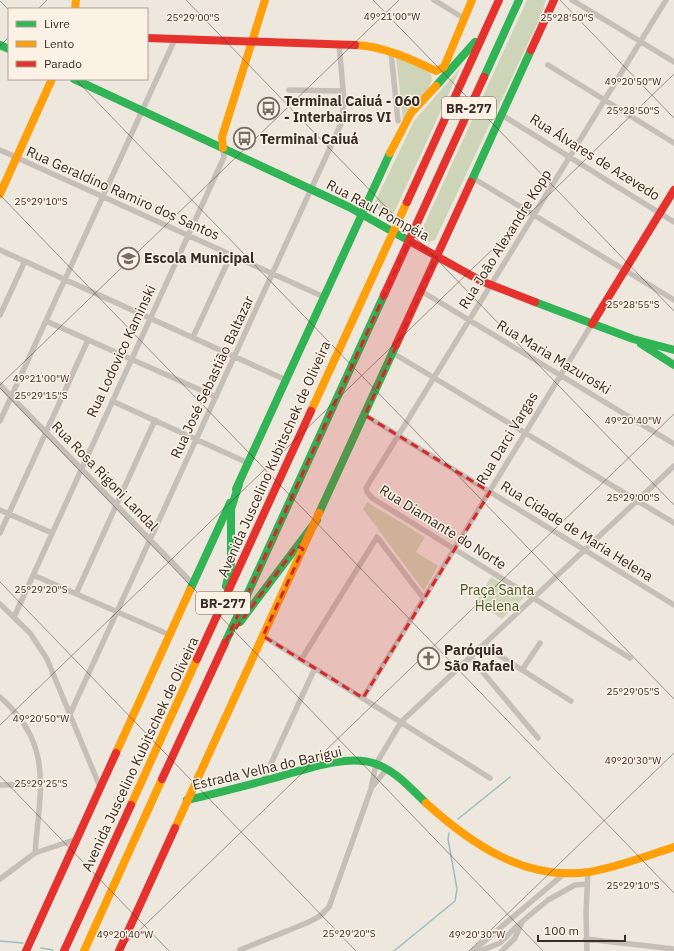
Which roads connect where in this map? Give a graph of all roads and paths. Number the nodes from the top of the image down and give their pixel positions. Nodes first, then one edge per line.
1 (265, 0) edge
2 (434, 0) edge
3 (472, 0) edge
4 (499, 0) edge
5 (519, 0) edge
6 (554, 0) edge
7 (572, 0) edge
8 (666, 0) edge
9 (465, 19) junction
10 (486, 27) junction
11 (148, 38) edge
12 (175, 39) junction
13 (253, 41) junction
14 (641, 42) junction
15 (339, 44) junction
16 (391, 52) junction
17 (674, 62) edge
18 (548, 64) dead end
19 (52, 80) edge
20 (76, 80) edge
21 (289, 90) dead end
22 (343, 91) junction
23 (605, 100) junction
24 (142, 111) junction
25 (502, 115) junction
26 (398, 121) dead end
27 (674, 143) edge
28 (223, 148) junction
29 (0, 150) edge
30 (17, 157) junction
31 (570, 157) junction
32 (473, 178) junction
33 (311, 189) junction
34 (674, 190) edge
35 (0, 194) edge
36 (103, 196) junction
37 (660, 213) junction
38 (363, 214) junction
39 (534, 215) junction
40 (674, 222) edge
41 (188, 235) junction
42 (0, 250) edge
43 (230, 254) junction
44 (437, 257) junction
45 (25, 261) junction
46 (625, 270) junction
47 (272, 273) junction
48 (65, 280) junction
49 (491, 285) junction
50 (421, 291) junction
51 (324, 297) junction
52 (674, 300) edge
53 (0, 315) edge
54 (150, 318) junction
55 (469, 320) junction
56 (46, 321) junction
57 (592, 324) junction
58 (193, 337) junction
59 (633, 339) junction
60 (88, 340) junction
61 (671, 349) edge
62 (393, 353) junction
63 (234, 356) junction
64 (660, 357) junction
65 (674, 358) edge
66 (131, 359) junction
67 (674, 365) edge
68 (561, 375) junction
69 (434, 377) junction
70 (286, 380) junction
71 (0, 385) edge
72 (11, 397) junction
73 (216, 397) junction
74 (112, 401) junction
75 (365, 415) junction
76 (155, 420) junction
77 (0, 421) edge
78 (46, 433) junction
79 (526, 433) junction
80 (398, 435) junction
81 (196, 439) junction
82 (674, 444) edge
83 (248, 463) junction
84 (674, 466) edge
85 (81, 469) junction
86 (239, 484) junction
87 (367, 492) joint
88 (490, 492) junction
89 (637, 501) junction
90 (116, 505) junction
91 (0, 510) edge
92 (9, 514) junction
93 (317, 520) junction
94 (674, 523) edge
95 (0, 533) edge
96 (52, 533) junction
97 (150, 540) junction
98 (455, 549) junction
99 (584, 550) junction
100 (33, 575) junction
101 (193, 584) junction
102 (76, 594) junction
103 (534, 598) junction
104 (424, 599) junction
105 (0, 604) edge
106 (674, 605) edge
107 (117, 612) junction
108 (217, 616) junction
109 (14, 617) junction
110 (170, 636) junction
111 (263, 636) junction
112 (225, 643) junction
113 (540, 643) dead end
114 (483, 645) junction
115 (470, 657) junction
116 (630, 658) dead end
117 (301, 660) junction
118 (315, 668) junction
119 (522, 670) junction
120 (0, 697) edge
121 (363, 698) junction
122 (571, 701) dead end
123 (70, 714) junction
124 (401, 722) junction
125 (538, 738) dead end
126 (376, 764) junction
127 (386, 770) junction
128 (490, 778) dead end
129 (263, 781) junction
130 (40, 784) junction
131 (0, 785) edge
132 (100, 787) junction
133 (371, 789) junction
134 (187, 800) junction
135 (77, 839) junction
136 (674, 847) edge
137 (35, 853) junction
138 (565, 872) junction
139 (588, 872) junction
140 (0, 879) edge
141 (587, 884) junction
142 (522, 922) junction
143 (586, 939) junction
144 (674, 949) edge
145 (240, 950) dead end
146 (26, 951) edge
147 (64, 951) edge
148 (84, 951) edge
149 (119, 951) edge
150 (473, 951) edge
151 (480, 951) edge
152 (502, 951) edge
153 (586, 951) edge

1 - 13 main road, Rua Lodovico Kaminski
2 - 9 street
3 - 9 main road
4 - 10 main road, Avenida Juscelino Kubitschek de Oliveira / BR-277
5 - 112 main road, BR-277
6 - 25 main road
7 - 14 street
8 - 14 street, Rua João Alexandre Kopp
9 - 16 main road
10 - 38 main road
10 - 108 main road, Avenida Juscelino Kubitschek de Oliveira / BR-277
11 - 12 main road
12 - 13 main road
12 - 24 street
13 - 15 main road
13 - 28 main road, Rua Lodovico Kaminski
14 - 17 street
14 - 23 street, Rua João Alexandre Kopp
15 - 16 main road
15 - 22 street, Rua José Sebastião Baltazar
16 - 26 street
18 - 23 street
19 - 30 main road
20 - 24 main road, Rua Raul Pompéia
21 - 22 street
22 - 33 street, Rua José Sebastião Baltazar
23 - 27 street
23 - 31 street, Rua João Alexandre Kopp
24 - 28 main road, Rua Raul Pompéia
24 - 36 street
25 - 31 street, Rua Álvares de Azevedo
25 - 32 main road
28 - 33 main road, Rua Raul Pompéia
28 - 41 street, Rua Lodovico Kaminski
29 - 30 street, Rua Geraldino Ramiro dos Santos
30 - 35 main road
30 - 36 street, Rua Geraldino Ramiro dos Santos
31 - 37 street, Rua Álvares de Azevedo
31 - 39 street, Rua João Alexandre Kopp
32 - 39 street
32 - 44 main road
33 - 38 main road, Rua Raul Pompéia
33 - 47 street, Rua José Sebastião Baltazar
34 - 37 main road, Rua Darci Vargas
36 - 41 street, Rua Geraldino Ramiro dos Santos
36 - 48 street
37 - 40 street, Rua Álvares de Azevedo
37 - 46 main road, Rua Darci Vargas
38 - 44 main road, Rua Raul Pompéia
38 - 51 main road
39 - 46 street
39 - 49 street, Rua João Alexandre Kopp
41 - 43 street, Rua Geraldino Ramiro dos Santos
41 - 54 street, Rua Lodovico Kaminski
42 - 45 street
43 - 47 street, Rua Geraldino Ramiro dos Santos
43 - 58 street
44 - 49 main road, Rua Raul Pompéia
44 - 50 main road
45 - 48 street
45 - 53 street
46 - 52 street
46 - 57 main road, Rua Darci Vargas
47 - 51 street, Rua Geraldino Ramiro dos Santos
47 - 63 street, Rua José Sebastião Baltazar
48 - 54 street
48 - 56 street
49 - 55 street, Rua João Alexandre Kopp
49 - 57 main road, Rua Raul Pompéia
50 - 55 street, Rua Maria Mazuroski
50 - 62 main road
51 - 70 main road
54 - 58 street
54 - 66 street, Rua Lodovico Kaminski
55 - 68 street, Rua Maria Mazuroski
55 - 69 street, Rua João Alexandre Kopp
56 - 60 street
56 - 72 street
57 - 59 main road, Rua Raul Pompéia
57 - 68 street, Rua Darci Vargas
58 - 63 street
59 - 61 main road, Rua Raul Pompéia
59 - 64 main road
60 - 66 street
60 - 78 street
61 - 64 main road
61 - 65 main road
62 - 69 street
62 - 75 main road
63 - 70 street
63 - 73 street, Rua José Sebastião Baltazar
64 - 67 main road
66 - 73 street
66 - 74 street, Rua Lodovico Kaminski
68 - 79 street, Rua Darci Vargas
68 - 82 street, Rua Maria Mazuroski
69 - 79 street
69 - 80 street, Rua João Alexandre Kopp
70 - 83 main road
71 - 72 street, Rua Rosa Rigoni Landal
72 - 77 street
72 - 78 street, Rua Rosa Rigoni Landal
73 - 81 street, Rua José Sebastião Baltazar
74 - 76 street
74 - 85 street, Rua Lodovico Kaminski
75 - 80 street, Rua Cidade de Maria Helena
75 - 93 main road
76 - 81 street
76 - 90 street
78 - 85 street, Rua Rosa Rigoni Landal
78 - 92 street
79 - 88 street, Rua Darci Vargas
79 - 89 street
80 - 87 street, Rua João Alexandre Kopp
80 - 88 street, Rua Cidade de Maria Helena
81 - 83 street
81 - 97 street, Rua José Sebastião Baltazar
83 - 86 main road
84 - 89 street
85 - 90 street, Rua Rosa Rigoni Landal
85 - 96 street, Rua Lodovico Kaminski
86 - 101 main road
86 - 108 main road
87 - 98 street, Rua Diamante do Norte
88 - 98 street, Rua Darci Vargas
88 - 99 street, Rua Cidade de Maria Helena
89 - 94 street
89 - 99 street
90 - 97 street, Rua Rosa Rigoni Landal
90 - 102 street
91 - 92 street
92 - 95 street
92 - 96 street
93 - 111 main road
93 - 112 main road
96 - 100 street, Rua Lodovico Kaminski
97 - 101 street, Rua Rosa Rigoni Landal
97 - 107 street, Rua José Sebastião Baltazar
98 - 103 street, Rua Diamante do Norte
98 - 104 street, Rua Darci Vargas
99 - 103 street
99 - 106 street, Rua Cidade de Maria Helena
100 - 102 street
100 - 109 street, Rua Lodovico Kaminski
101 - 110 main road
102 - 107 street
103 - 114 street
103 - 116 street, Rua Diamante do Norte
104 - 117 street
104 - 121 street, Rua Darci Vargas
105 - 109 street
107 - 110 street
107 - 123 street, Rua José Sebastião Baltazar
108 - 147 main road, Avenida Juscelino Kubitschek de Oliveira / BR-277
109 - 123 street
110 - 132 main road
111 - 117 street
111 - 134 main road
112 - 148 main road, BR-277
113 - 119 street
114 - 115 street
114 - 119 street
115 - 124 street
115 - 125 street
117 - 118 street
118 - 121 street
118 - 129 street
119 - 122 street
120 - 130 street
121 - 124 street
123 - 132 street
124 - 126 street
124 - 128 street
126 - 127 main road, Estrada Velha do Barigui
126 - 129 main road, Estrada Velha do Barigui
126 - 133 street
127 - 133 street
127 - 138 main road, Estrada Velha do Barigui
129 - 134 main road, Estrada Velha do Barigui
130 - 131 street
130 - 137 street
132 - 135 main road
133 - 145 street
134 - 149 main road
135 - 137 street
135 - 146 main road
136 - 139 main road, Estrada Velha do Barigui
137 - 140 street
138 - 139 main road, Estrada Velha do Barigui
138 - 150 street
139 - 141 street
141 - 142 street
141 - 143 street
142 - 151 street
142 - 152 street
143 - 144 street
143 - 153 street

